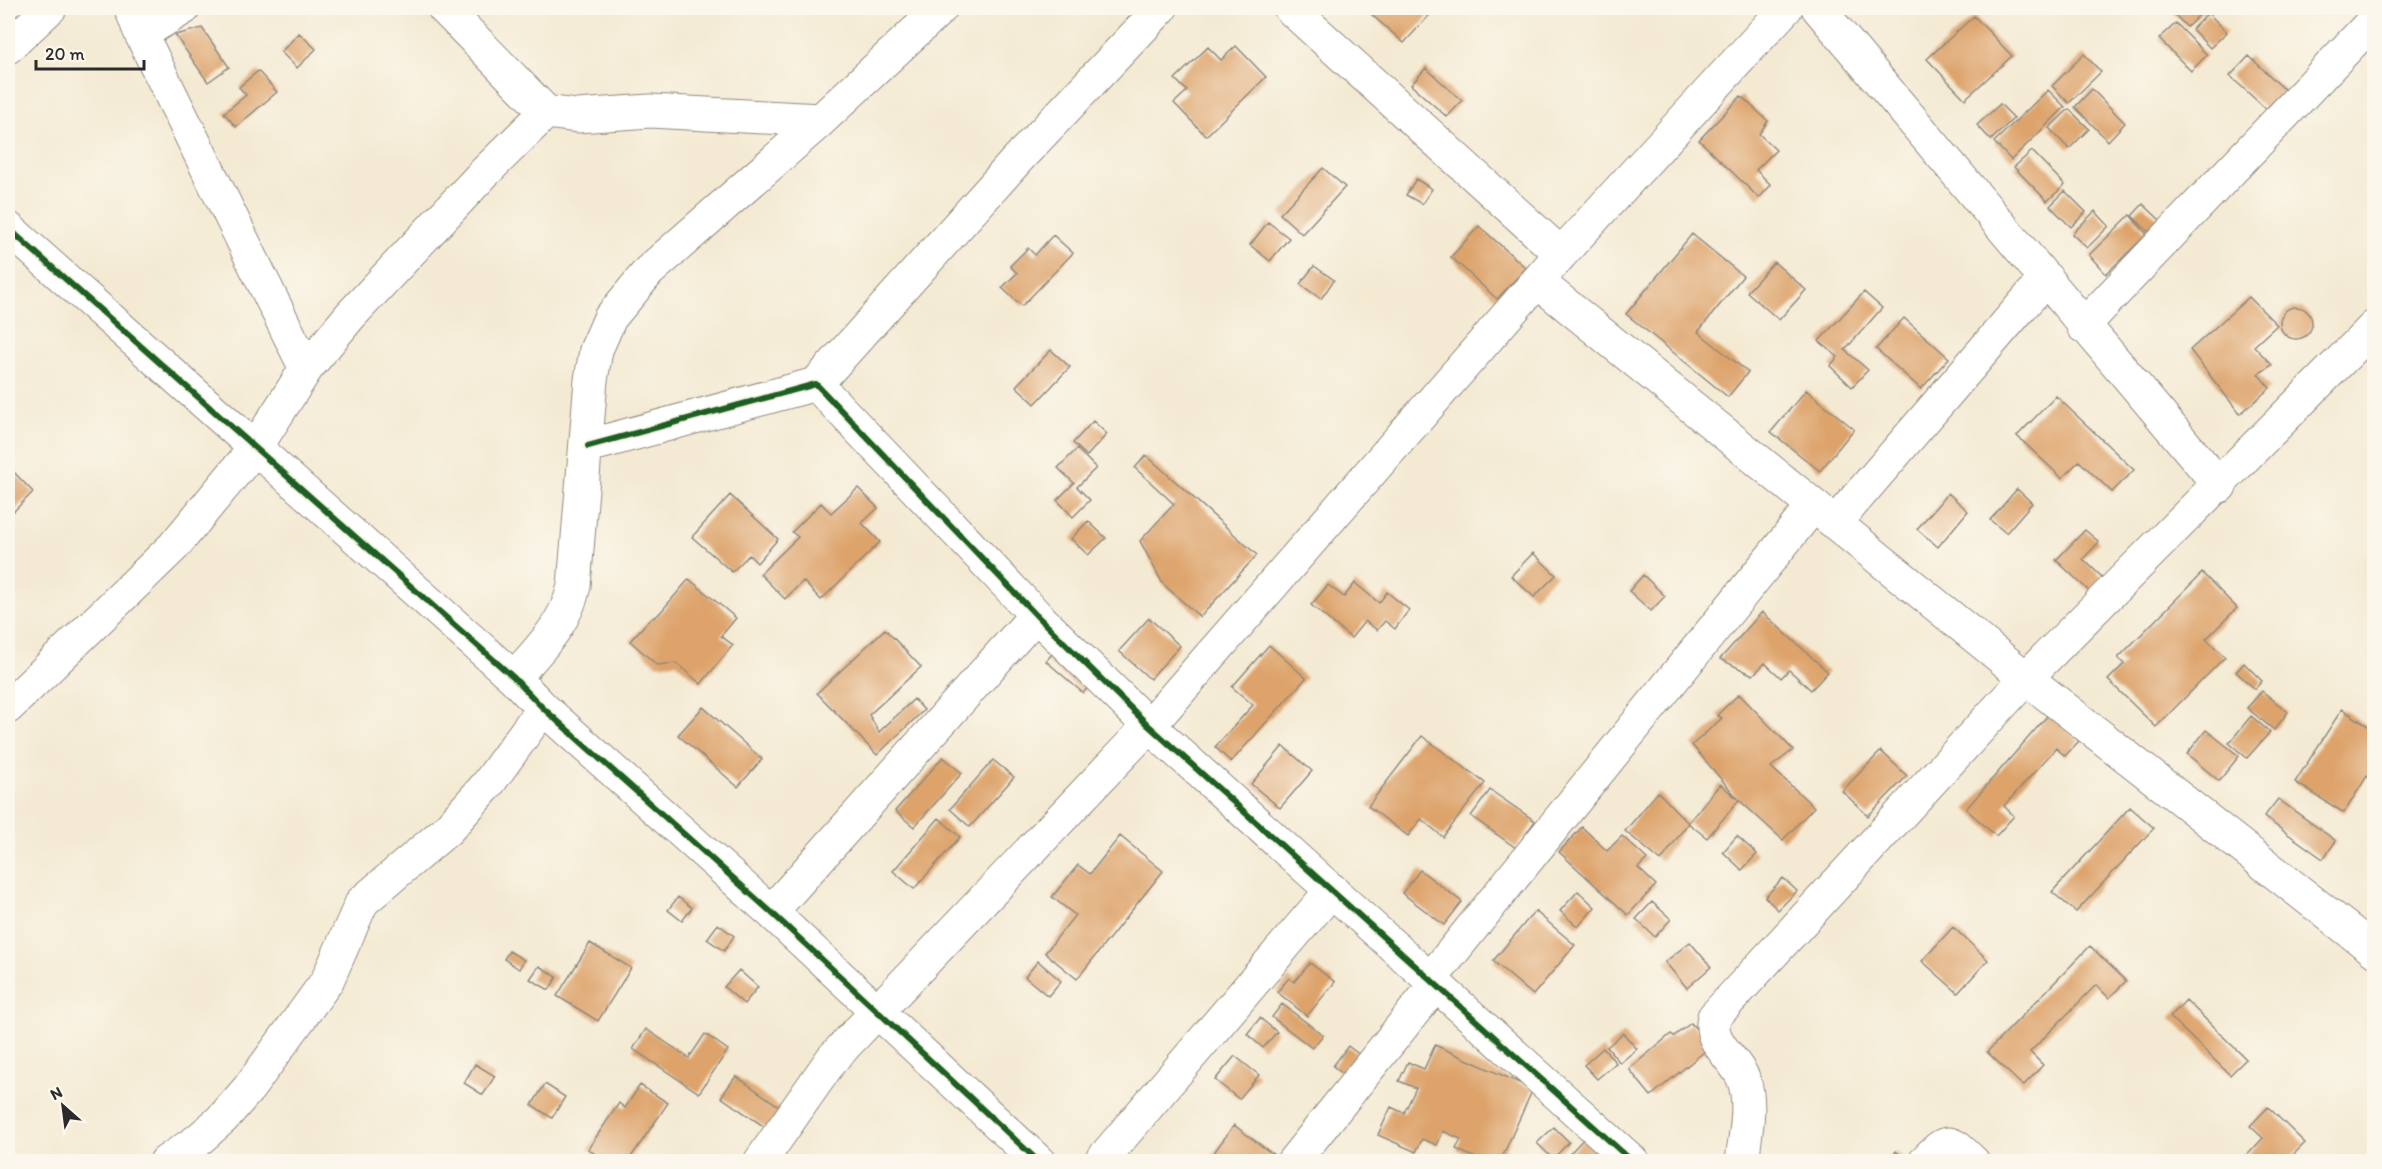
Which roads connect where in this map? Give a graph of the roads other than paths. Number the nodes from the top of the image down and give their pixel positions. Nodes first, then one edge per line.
1 (50, 8) edge
2 (184, 8) edge
3 (444, 8) edge
4 (941, 8) edge
5 (1161, 8) edge
6 (1290, 8) edge
7 (1786, 8) edge
8 (1818, 8) edge
9 (2374, 20) edge
10 (136, 21) edge
11 (8, 47) edge
12 (546, 112) junction
13 (821, 120) junction
14 (8, 228) edge
15 (1561, 254) junction
16 (2046, 278) junction
17 (1538, 282) junction
18 (2083, 326) junction
19 (2374, 327) edge
20 (306, 369) junction
21 (816, 384) junction
22 (588, 446) junction
23 (256, 447) junction
24 (2220, 486) junction
25 (1825, 514) junction
26 (1036, 615) junction
27 (514, 678) junction
28 (2026, 678) junction
29 (8, 707) edge
30 (543, 708) junction
31 (1149, 726) junction
32 (1332, 890) junction
33 (771, 912) junction
34 (2374, 950) edge
35 (1435, 981) junction
36 (878, 1010) junction
37 (166, 1161) edge
38 (760, 1161) edge
39 (1038, 1161) edge
40 (1100, 1161) edge
41 (1293, 1161) edge
42 (1633, 1161) edge
43 (1742, 1161) edge
44 (1924, 1161) edge
45 (1973, 1161) edge

1 - 11 street
2 - 10 street
3 - 12 street
4 - 13 street
5 - 21 street
6 - 15 street
7 - 15 street
8 - 16 street
9 - 18 street
10 - 20 street
12 - 13 street
12 - 20 street
13 - 22 street
14 - 23 street
15 - 17 street
16 - 18 street
16 - 25 street
17 - 25 street
17 - 31 street
18 - 24 street
19 - 24 street
20 - 23 street
21 - 22 street
21 - 26 street
22 - 27 street
23 - 27 street
23 - 29 street
24 - 28 street
25 - 28 street
25 - 35 street
26 - 31 street
26 - 33 street
27 - 30 street
28 - 34 street
28 - 43 street
30 - 33 street
30 - 37 street
31 - 32 street
31 - 36 street
32 - 35 street
32 - 40 street
33 - 36 street
35 - 41 street
35 - 42 street
36 - 38 street
36 - 39 street
44 - 45 street

